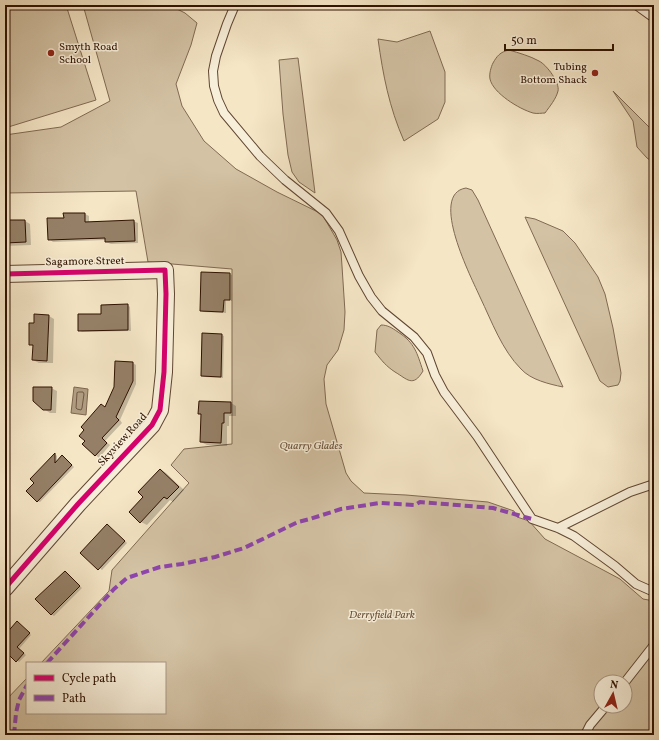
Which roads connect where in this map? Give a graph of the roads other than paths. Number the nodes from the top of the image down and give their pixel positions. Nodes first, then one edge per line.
1 (235, 5) edge
2 (636, 5) edge
3 (654, 18) edge
4 (165, 270) joint
5 (5, 274) edge
6 (654, 484) edge
7 (558, 528) junction
8 (5, 588) edge
9 (654, 592) edge
10 (654, 645) edge
11 (631, 674) edge
12 (599, 714) edge
13 (585, 735) edge

1 - 7 lane
2 - 3 lane
4 - 5 street, Sagamore Street
4 - 8 street, Skyview Road
6 - 7 lane
7 - 9 lane
10 - 11 lane
12 - 13 lane

